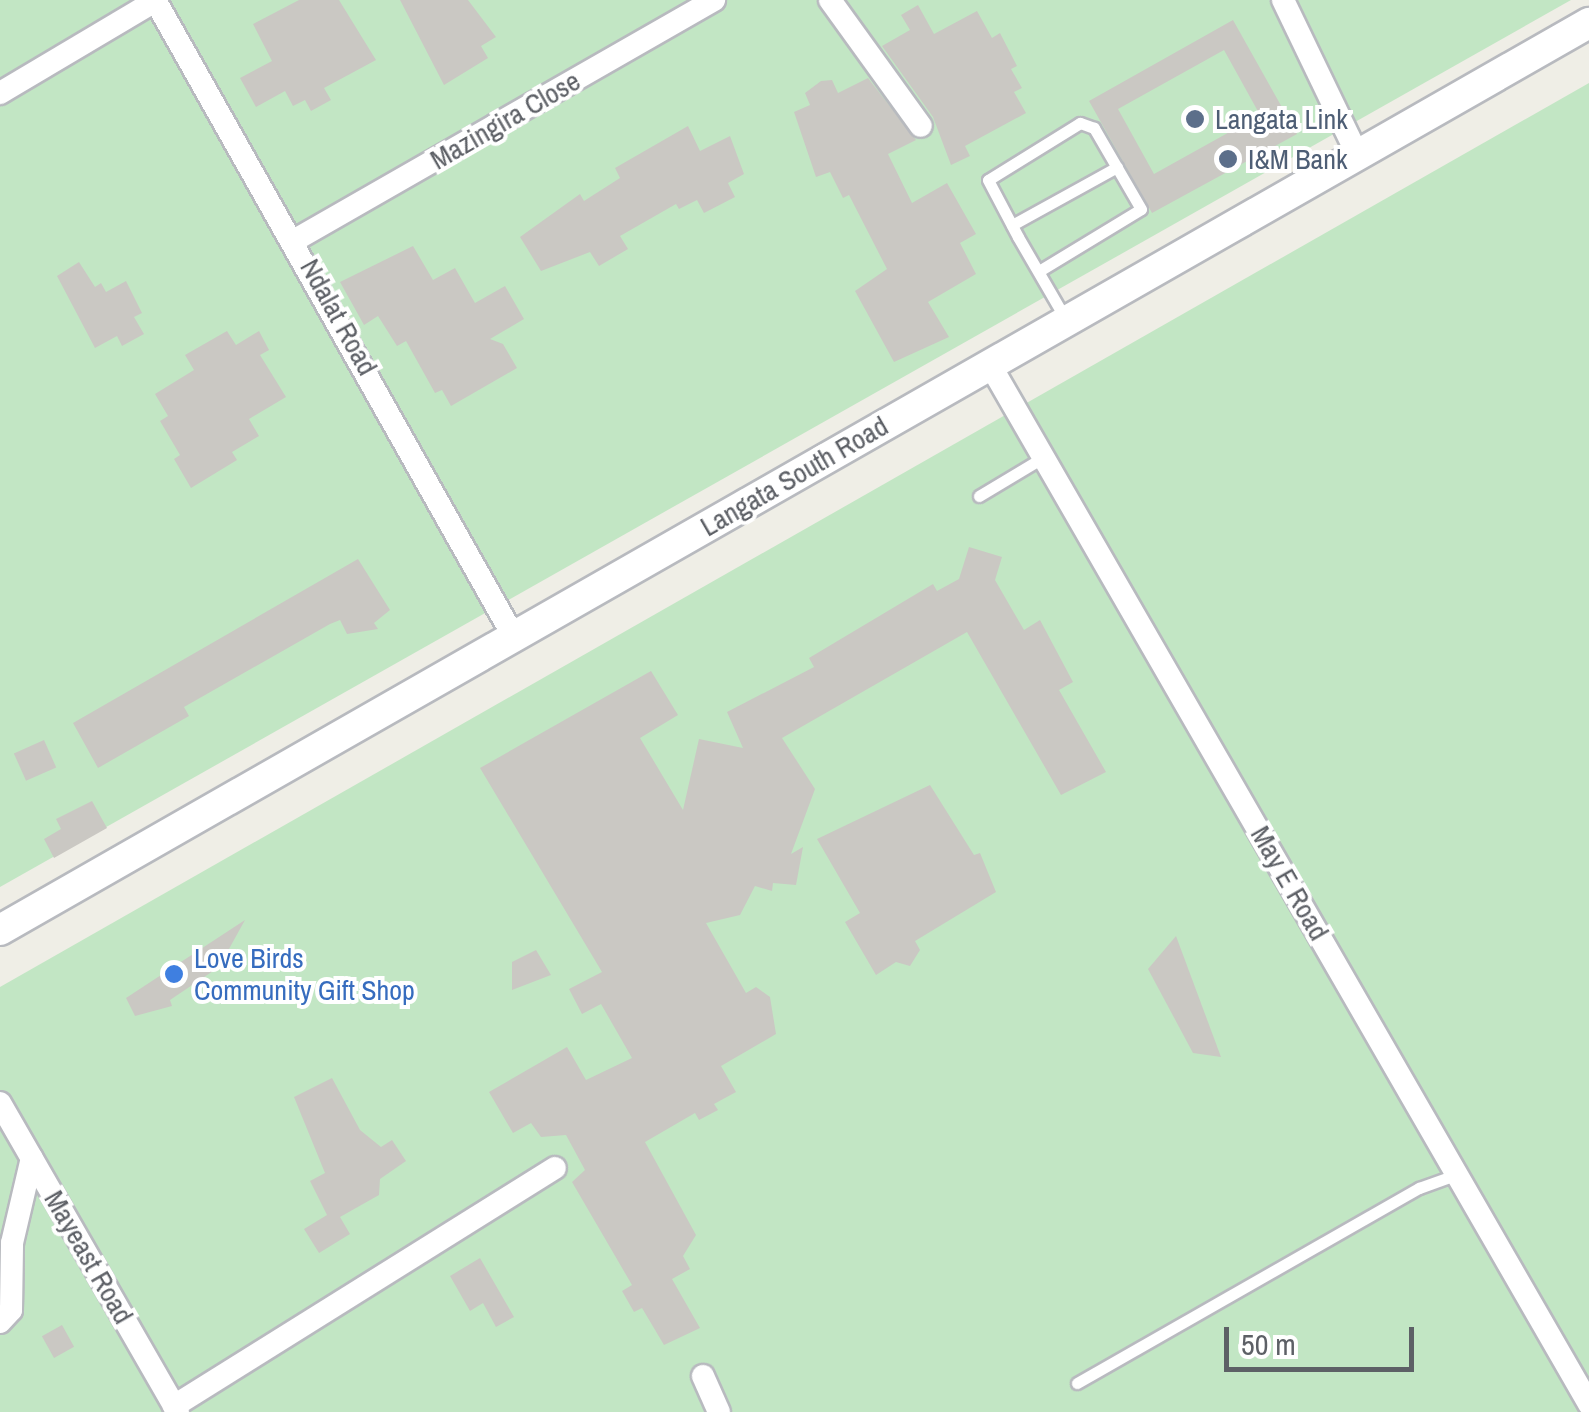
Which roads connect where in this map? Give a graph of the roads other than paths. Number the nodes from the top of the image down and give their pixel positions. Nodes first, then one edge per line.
1 (155, 0) edge
2 (714, 0) edge
3 (830, 0) edge
4 (1283, 0) edge
5 (1589, 23) edge
6 (0, 93) edge
7 (922, 126) dead end
8 (1358, 154) junction
9 (1117, 167) junction
10 (1012, 224) junction
11 (295, 240) junction
12 (1039, 271) junction
13 (1066, 318) junction
14 (988, 363) junction
15 (1044, 457) junction
16 (979, 496) dead end
17 (514, 639) junction
18 (0, 930) edge
19 (0, 1103) edge
20 (32, 1158) junction
21 (556, 1168) dead end
22 (1458, 1174) junction
23 (0, 1322) edge
24 (703, 1376) dead end
25 (1077, 1383) dead end
26 (1589, 1404) edge
27 (176, 1409) edge
28 (719, 1412) edge

1 - 6 street
1 - 11 street, Ndalat Road
2 - 11 street, Mazingira Close
3 - 7 street
4 - 8 street
5 - 8 street, Langata South Road
8 - 13 street, Langata South Road
9 - 10 lane
9 - 10 lane
9 - 12 lane
10 - 12 lane
11 - 17 street, Ndalat Road
12 - 13 lane
13 - 14 street, Langata South Road
14 - 15 street, May E Road
14 - 17 street, Langata South Road
15 - 16 lane
15 - 22 street, May E Road
17 - 18 street, Langata South Road
19 - 20 street, Mayeast Road
20 - 23 street
20 - 27 street, Mayeast Road
21 - 27 street
22 - 25 lane
22 - 26 street, May E Road
24 - 28 street

